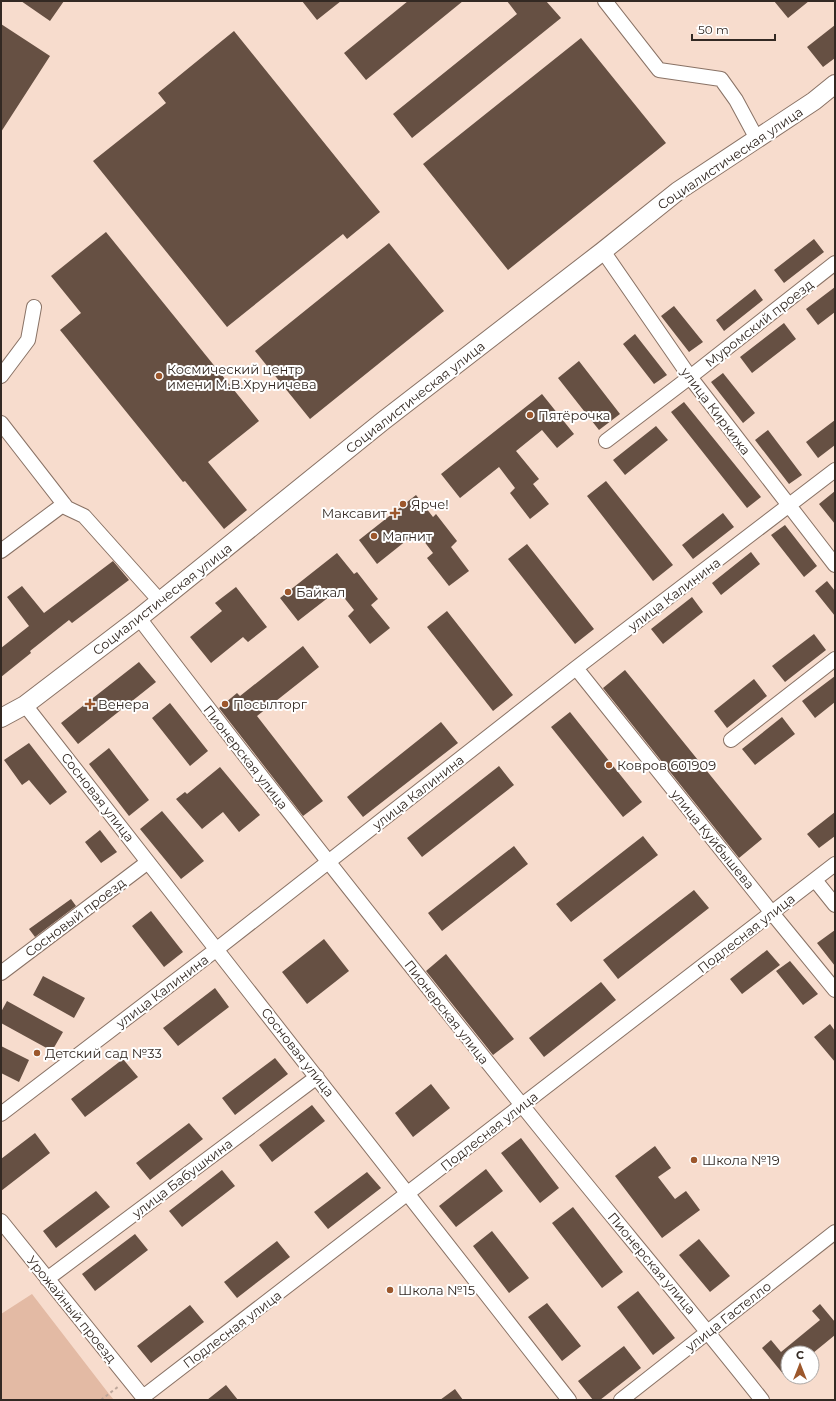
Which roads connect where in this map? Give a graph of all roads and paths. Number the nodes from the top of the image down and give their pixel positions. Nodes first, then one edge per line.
1 (604, 1) edge
2 (835, 84) edge
3 (757, 139) junction
4 (603, 251) junction
5 (835, 263) edge
6 (34, 306) dead end
7 (1, 376) edge
8 (690, 377) junction
9 (1, 423) edge
10 (606, 441) dead end
11 (835, 470) edge
12 (64, 504) junction
13 (788, 506) junction
14 (1, 551) edge
15 (835, 565) edge
16 (160, 601) junction
17 (139, 618) junction
18 (835, 659) edge
19 (576, 668) junction
20 (25, 705) junction
21 (1, 718) edge
22 (731, 740) dead end
23 (148, 862) junction
24 (328, 862) junction
25 (835, 864) edge
26 (815, 880) junction
27 (835, 905) edge
28 (772, 913) junction
29 (217, 949) junction
30 (1, 973) edge
31 (835, 990) edge
32 (317, 1077) junction
33 (522, 1106) junction
34 (1, 1114) edge
35 (409, 1194) junction
36 (1, 1221) edge
37 (835, 1232) edge
38 (47, 1279) junction
39 (708, 1332) junction
40 (128, 1378) junction
41 (143, 1397) joint
42 (102, 1400) edge
43 (569, 1400) edge
44 (621, 1400) edge
45 (762, 1400) edge

1 - 3 street
2 - 3 main road, Социалистическая улица
3 - 4 main road, Социалистическая улица
4 - 8 street, улица Киркижа
4 - 16 main road, Социалистическая улица
5 - 8 street, Муромский проезд
6 - 7 street
8 - 10 street, Муромский проезд
8 - 13 street, улица Киркижа
9 - 12 street
11 - 13 street, улица Калинина
12 - 14 street
12 - 16 street
13 - 15 street, улица Киркижа
13 - 19 street, улица Калинина
16 - 17 main road, Социалистическая улица
17 - 20 main road, Социалистическая улица
17 - 24 street, Пионерская улица
18 - 22 street
19 - 24 street, улица Калинина
19 - 28 street, улица Куйбышева
20 - 21 main road, Социалистическая улица
20 - 23 street, Сосновая улица
23 - 29 street, Сосновая улица
23 - 30 street, Сосновый проезд
24 - 29 street, улица Калинина
24 - 33 street, Пионерская улица
25 - 26 street, Подлесная улица
26 - 27 street
26 - 28 street, Подлесная улица
28 - 31 street, улица Куйбышева
28 - 33 street, Подлесная улица
29 - 32 street, Сосновая улица
29 - 34 street, улица Калинина
32 - 35 street, Сосновая улица
32 - 38 street, улица Бабушкина
33 - 35 street, Подлесная улица
33 - 39 street, Пионерская улица
35 - 41 street, Подлесная улица
35 - 43 street, Сосновая улица
36 - 38 street, Урожайный проезд
37 - 39 street, улица Гастелло
38 - 40 street, Урожайный проезд
39 - 44 street, улица Гастелло
39 - 45 street, Пионерская улица
40 - 41 street, Урожайный проезд
40 - 42 path

